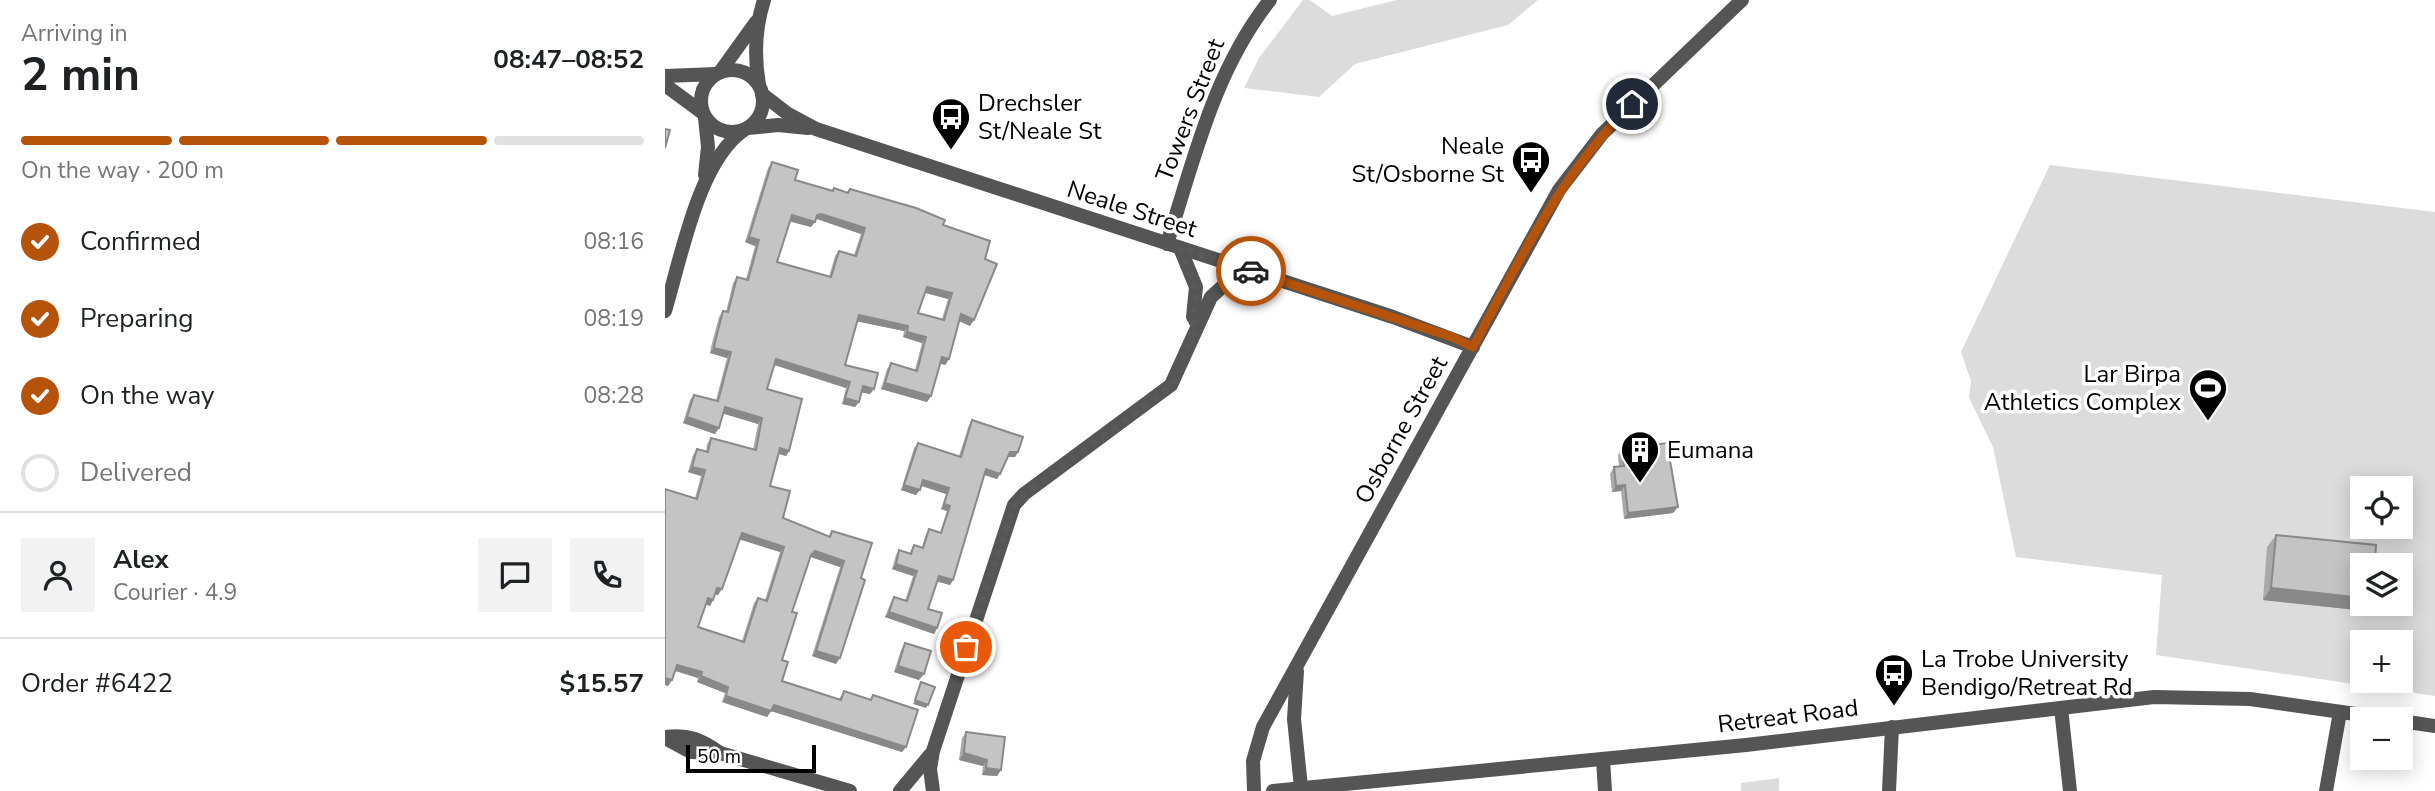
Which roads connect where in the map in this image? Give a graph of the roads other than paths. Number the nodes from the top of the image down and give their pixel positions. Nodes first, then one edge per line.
1 (764, 0) edge
2 (1270, 0) edge
3 (1742, 0) edge
4 (759, 17) junction
5 (719, 73) junction
6 (665, 76) edge
7 (665, 85) edge
8 (761, 90) junction
9 (704, 115) junction
10 (746, 129) junction
11 (817, 129) junction
12 (704, 187) junction
13 (1174, 246) junction
14 (1256, 273) junction
15 (665, 310) edge
16 (1194, 329) junction
17 (1473, 347) junction
18 (1297, 666) junction
19 (2061, 708) junction
20 (2340, 712) junction
21 (2350, 713) edge
22 (2413, 723) edge
23 (2435, 726) edge
24 (1892, 727) junction
25 (665, 737) edge
26 (933, 751) junction
27 (1603, 759) junction
28 (1301, 787) junction
29 (850, 791) edge
30 (900, 791) edge
31 (933, 791) edge
32 (1254, 791) edge
33 (1273, 791) edge
34 (1605, 791) edge
35 (1889, 791) edge
36 (2070, 791) edge
37 (2326, 791) edge

1 - 4 street
2 - 13 street, Towers Street
3 - 17 street, Osborne Street
4 - 5 street
4 - 8 street
5 - 6 street
5 - 8 street
5 - 9 street
7 - 9 street
8 - 10 street
8 - 11 street, Neale Street
9 - 10 street
9 - 12 street
10 - 11 street, Neale Street
10 - 12 street
11 - 13 street, Neale Street
12 - 15 street
13 - 14 street, Neale Street
13 - 16 street
14 - 16 street
14 - 17 street, Neale Street
16 - 26 street
17 - 18 street, Osborne Street
18 - 28 street, Osborne Street
18 - 32 street, Osborne Street
19 - 20 street, Retreat Road
19 - 24 street, Retreat Road
19 - 36 street
20 - 21 street, Retreat Road
20 - 37 street
22 - 23 street
24 - 27 street, Retreat Road
24 - 35 street
25 - 29 street
26 - 30 street
26 - 31 street
27 - 28 street, Retreat Road
27 - 34 street
28 - 33 street, Retreat Road

